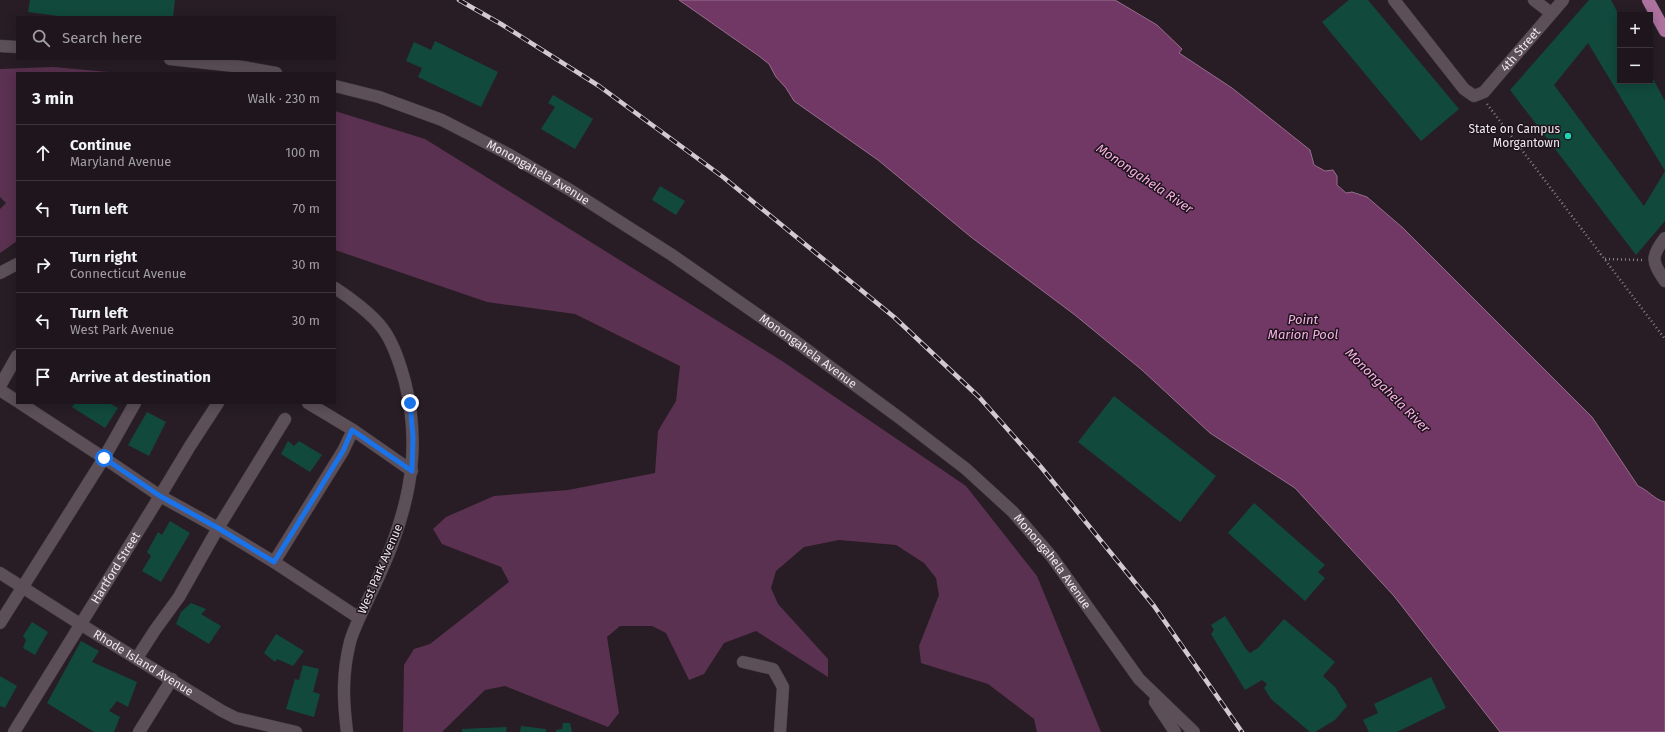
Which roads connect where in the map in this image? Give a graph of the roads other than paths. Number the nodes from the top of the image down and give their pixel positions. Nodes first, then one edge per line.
1 (1394, 0) edge
2 (1534, 0) edge
3 (1563, 0) edge
4 (1648, 0) edge
5 (1551, 13) junction
6 (1665, 31) edge
7 (0, 46) edge
8 (16, 47) edge
9 (179, 60) edge
10 (270, 72) edge
11 (336, 86) edge
12 (1665, 238) edge
13 (16, 265) edge
14 (0, 273) edge
15 (1665, 281) edge
16 (336, 289) edge
17 (16, 358) edge
18 (0, 386) edge
19 (0, 390) edge
20 (16, 400) edge
21 (22, 404) edge
22 (134, 404) edge
23 (217, 404) edge
24 (310, 404) edge
25 (285, 419) dead end
26 (352, 430) junction
27 (104, 458) junction
28 (412, 471) junction
29 (160, 496) junction
30 (218, 528) junction
31 (274, 562) junction
32 (0, 573) edge
33 (22, 587) junction
34 (359, 618) junction
35 (0, 623) edge
36 (80, 624) junction
37 (137, 658) junction
38 (743, 662) dead end
39 (172, 679) junction
40 (1140, 680) junction
41 (14, 732) edge
42 (139, 732) edge
43 (296, 732) edge
44 (347, 732) edge
45 (780, 732) edge
46 (1175, 732) edge
47 (1194, 732) edge

1 - 5 street, 4th Street
2 - 5 street
3 - 5 street, 4th Street
4 - 6 main road
7 - 8 street
9 - 10 street
11 - 40 street, Monongahela Avenue
12 - 15 street
13 - 14 street
16 - 28 street, West Park Avenue
17 - 18 street
19 - 20 street
21 - 27 street
22 - 27 street
23 - 29 street, Hartford Street
24 - 26 street
25 - 30 street
26 - 28 street
26 - 31 street
27 - 29 street
27 - 33 street
28 - 34 street, West Park Avenue
29 - 30 street
29 - 36 street, Hartford Street
30 - 31 street
30 - 37 street
31 - 34 street
32 - 33 street, Rhode Island Avenue
33 - 35 street
33 - 36 street, Rhode Island Avenue
34 - 44 street, West Park Avenue
36 - 37 street, Rhode Island Avenue
36 - 41 street, Hartford Street
37 - 39 street, Rhode Island Avenue
38 - 45 street
39 - 42 street
39 - 43 street, Rhode Island Avenue
40 - 46 street
40 - 47 street, Monongahela Avenue

